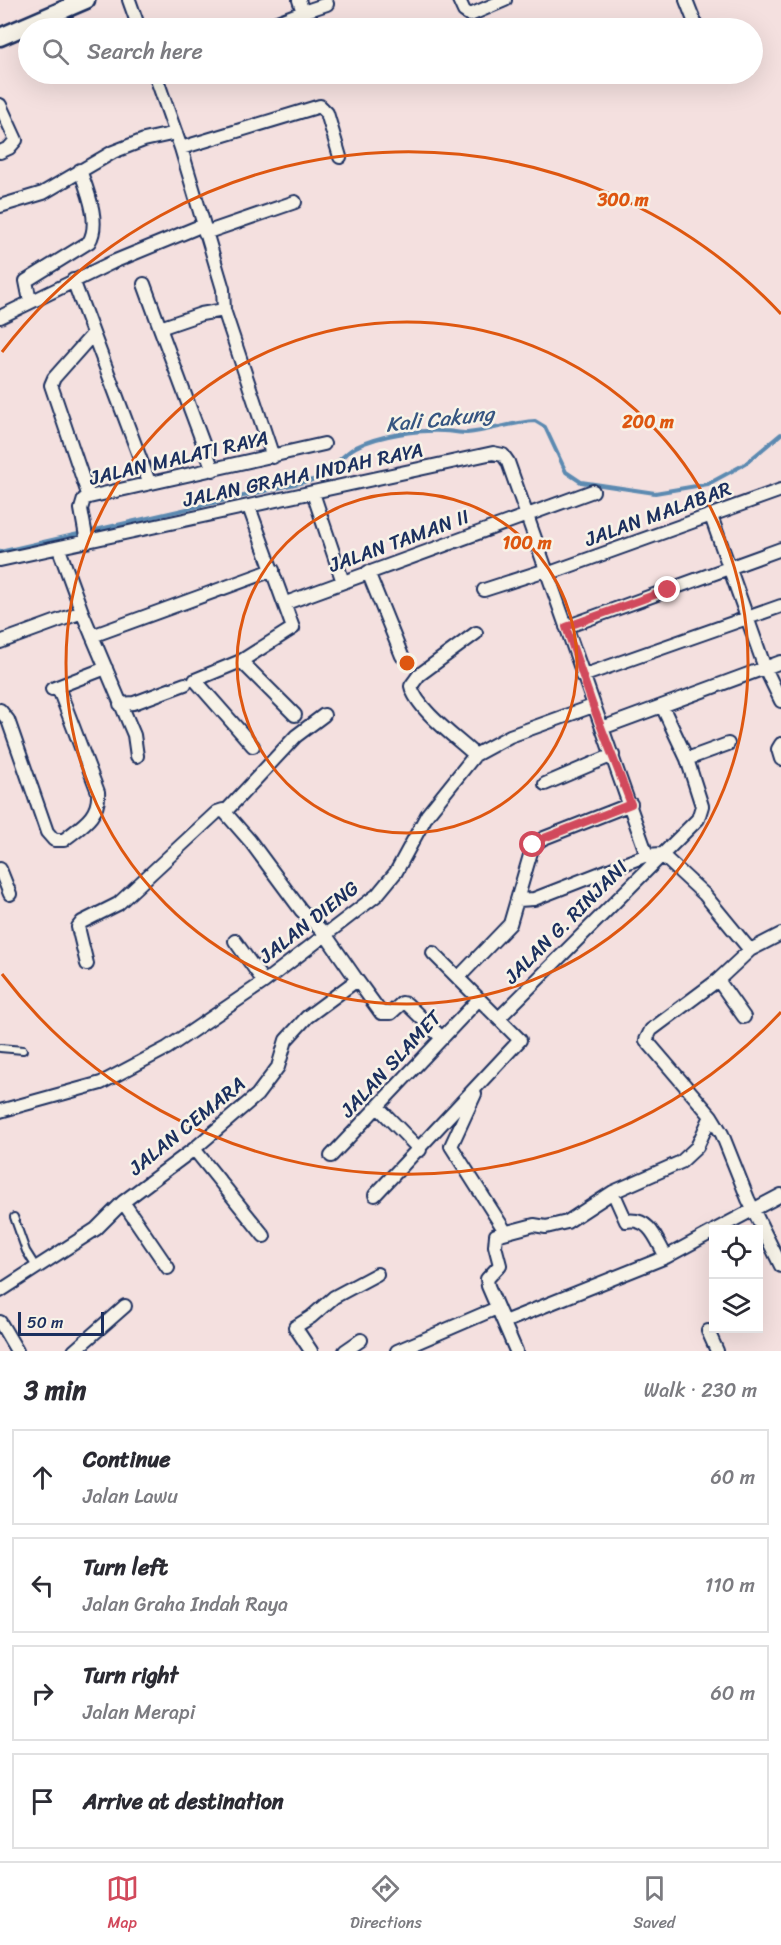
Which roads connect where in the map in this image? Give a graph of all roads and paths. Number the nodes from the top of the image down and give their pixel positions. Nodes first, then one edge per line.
1 (86, 0) edge
2 (129, 0) edge
3 (459, 0) edge
4 (505, 0) edge
5 (686, 0) edge
6 (327, 4) dead end
7 (301, 6) edge
8 (49, 18) edge
9 (135, 18) edge
10 (282, 18) edge
11 (693, 18) edge
12 (18, 31) edge
13 (0, 37) edge
14 (159, 84) edge
15 (0, 105) edge
16 (176, 133) junction
17 (181, 148) junction
18 (0, 152) edge
19 (340, 157) dead end
20 (80, 170) junction
21 (295, 202) dead end
22 (0, 206) edge
23 (204, 229) junction
24 (73, 280) junction
25 (144, 284) dead end
26 (30, 302) junction
27 (224, 310) junction
28 (0, 317) edge
29 (160, 328) junction
30 (93, 334) junction
31 (324, 444) dead end
32 (273, 457) junction
33 (213, 470) junction
34 (149, 482) junction
35 (781, 490) edge
36 (593, 491) dead end
37 (313, 493) junction
38 (89, 497) junction
39 (249, 507) junction
40 (525, 515) junction
41 (711, 516) junction
42 (86, 537) junction
43 (59, 549) junction
44 (781, 549) edge
45 (0, 560) edge
46 (730, 568) junction
47 (273, 570) junction
48 (368, 572) junction
49 (546, 572) junction
50 (343, 582) junction
51 (484, 590) dead end
52 (286, 603) junction
53 (781, 606) edge
54 (82, 612) junction
55 (747, 618) junction
56 (566, 627) junction
57 (476, 633) dead end
58 (92, 636) junction
59 (0, 642) edge
60 (402, 657) dead end
61 (241, 662) junction
62 (781, 662) edge
63 (105, 668) junction
64 (765, 668) junction
65 (582, 676) junction
66 (190, 682) junction
67 (781, 701) edge
68 (120, 704) junction
69 (593, 706) junction
70 (662, 706) junction
71 (0, 710) edge
72 (295, 715) dead end
73 (324, 715) dead end
74 (602, 728) junction
75 (728, 744) dead end
76 (781, 744) edge
77 (253, 746) dead end
78 (475, 754) junction
79 (613, 755) junction
80 (137, 756) dead end
81 (687, 759) junction
82 (781, 759) edge
83 (545, 784) dead end
84 (631, 804) junction
85 (226, 811) junction
86 (661, 854) junction
87 (647, 855) junction
88 (0, 869) edge
89 (10, 894) dead end
90 (518, 900) junction
91 (325, 934) junction
92 (781, 934) edge
93 (236, 941) dead end
94 (750, 951) junction
95 (433, 953) dead end
96 (87, 964) dead end
97 (458, 978) junction
98 (357, 980) junction
99 (718, 980) junction
100 (264, 982) junction
101 (479, 999) junction
102 (744, 1017) dead end
103 (499, 1018) junction
104 (441, 1036) junction
105 (0, 1048) edge
106 (23, 1050) dead end
107 (479, 1084) junction
108 (378, 1107) junction
109 (0, 1111) edge
110 (711, 1116) junction
111 (194, 1149) junction
112 (420, 1150) junction
113 (331, 1156) dead end
114 (613, 1192) junction
115 (781, 1195) edge
116 (375, 1196) dead end
117 (123, 1202) junction
118 (753, 1209) junction
119 (15, 1217) dead end
120 (723, 1225) edge
121 (506, 1231) junction
122 (709, 1233) edge
123 (264, 1236) dead end
124 (666, 1257) junction
125 (781, 1266) edge
126 (36, 1267) junction
127 (168, 1268) dead end
128 (377, 1274) dead end
129 (0, 1291) edge
130 (125, 1306) dead end
131 (497, 1308) junction
132 (0, 1322) edge
133 (504, 1322) junction
134 (708, 1331) dead end
135 (361, 1340) dead end
136 (17, 1351) edge
137 (74, 1351) edge
138 (311, 1351) edge
139 (345, 1351) edge
140 (397, 1351) edge
141 (516, 1351) edge
142 (717, 1351) edge

1 - 8 street
2 - 9 street
3 - 4 street
5 - 11 street
6 - 7 street
7 - 10 street
12 - 13 street
14 - 16 street
15 - 18 street
16 - 17 street
16 - 20 street
17 - 19 street
17 - 23 street
20 - 22 street
20 - 26 street
21 - 23 street
23 - 24 street
23 - 27 street
24 - 26 street
24 - 30 street
25 - 29 street
26 - 28 street
27 - 29 street
27 - 32 street
29 - 33 street
30 - 34 street
30 - 38 street
31 - 32 street, JALAN MALATI RAYA
32 - 33 street, JALAN MALATI RAYA
33 - 34 street, JALAN MALATI RAYA
34 - 38 street, JALAN MALATI RAYA
35 - 41 street, JALAN MALABAR
36 - 40 street, JALAN TAMAN II
37 - 39 street, JALAN GRAHA INDAH RAYA
37 - 40 street, JALAN GRAHA INDAH RAYA
37 - 50 street
38 - 42 street, JALAN MALATI RAYA
39 - 42 street, JALAN GRAHA INDAH RAYA
39 - 47 street
40 - 48 street, JALAN TAMAN II
40 - 49 street, JALAN GRAHA INDAH RAYA
41 - 46 street
41 - 49 street, JALAN MALABAR
42 - 43 street, JALAN GRAHA INDAH RAYA
43 - 45 street, JALAN GRAHA INDAH RAYA
43 - 54 street
44 - 46 street
46 - 55 street
46 - 56 street
47 - 52 street
47 - 58 street
48 - 50 street, JALAN TAMAN II
48 - 60 street
49 - 51 street, JALAN MALABAR
49 - 56 street, JALAN GRAHA INDAH RAYA
50 - 52 street, JALAN TAMAN II
52 - 61 street
53 - 55 street
54 - 58 street
54 - 59 street
55 - 64 street
55 - 65 street
56 - 65 street, JALAN GRAHA INDAH RAYA
57 - 78 street
58 - 63 street
61 - 66 street
61 - 72 street
62 - 64 street
63 - 68 street
63 - 71 street
64 - 67 street
64 - 70 street
65 - 69 street, JALAN GRAHA INDAH RAYA
66 - 68 street
66 - 77 street
68 - 80 street
69 - 74 street, JALAN GRAHA INDAH RAYA
69 - 78 street, JALAN DIENG
70 - 74 street
70 - 81 street, JALAN G. RINJANI
73 - 85 street
74 - 79 street, JALAN GRAHA INDAH RAYA
75 - 81 street
76 - 82 street
78 - 91 street, JALAN DIENG
79 - 83 street
79 - 84 street, JALAN GRAHA INDAH RAYA
81 - 86 street, JALAN G. RINJANI
84 - 87 street, JALAN GRAHA INDAH RAYA
84 - 90 street
85 - 91 street
85 - 96 street
86 - 87 street
86 - 94 street
86 - 103 street, JALAN G. RINJANI
87 - 90 street
88 - 89 street
90 - 97 street
91 - 98 street
91 - 100 street, JALAN DIENG
92 - 94 street
93 - 100 street
94 - 99 street
95 - 97 street
97 - 101 street
98 - 104 street
98 - 111 street, JALAN CEMARA
99 - 102 street
99 - 110 street
100 - 109 street, JALAN DIENG
101 - 103 street
101 - 104 street, JALAN SLAMET
103 - 107 street
104 - 108 street, JALAN SLAMET
105 - 106 lane
107 - 112 street
107 - 121 street
108 - 112 street
108 - 113 street, JALAN SLAMET
110 - 114 street
110 - 118 street
111 - 117 street, JALAN CEMARA
111 - 123 street
112 - 116 street
114 - 121 street
114 - 124 street
115 - 118 street
117 - 126 street, JALAN CEMARA
117 - 127 street
118 - 120 street
118 - 125 street
119 - 126 lane
121 - 131 street
122 - 124 street
124 - 133 street
126 - 129 street, JALAN CEMARA
128 - 138 street
130 - 137 street
131 - 133 street
131 - 140 street
132 - 136 street
133 - 141 street
134 - 142 street
135 - 139 street

